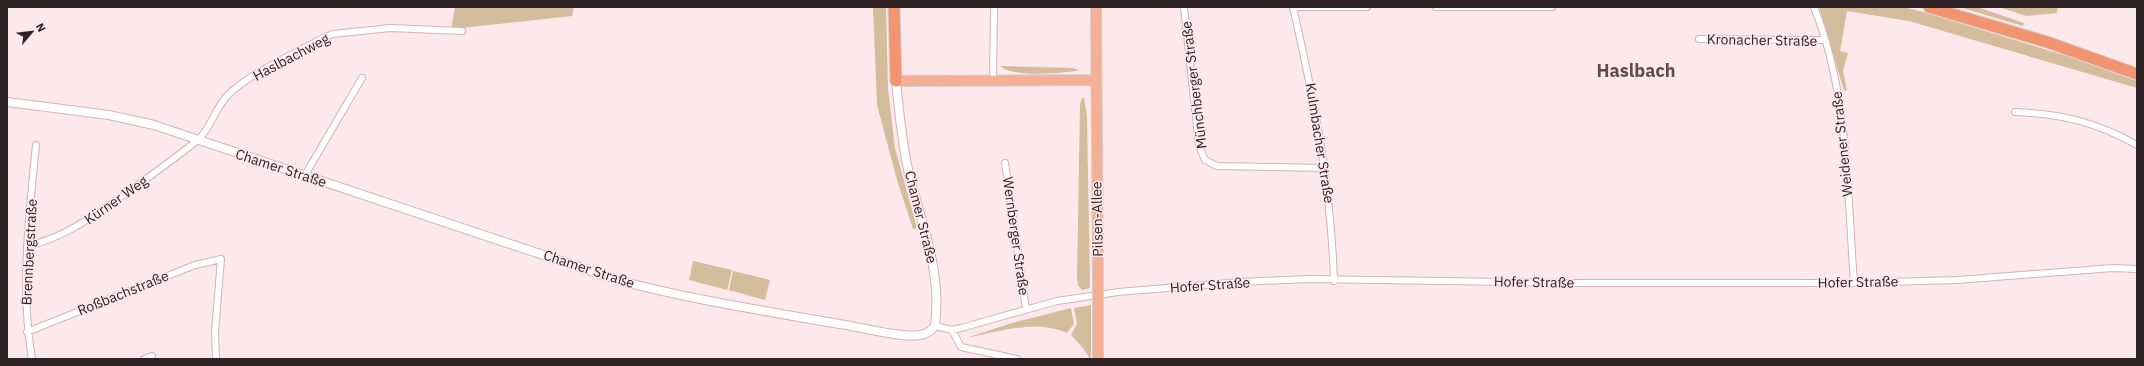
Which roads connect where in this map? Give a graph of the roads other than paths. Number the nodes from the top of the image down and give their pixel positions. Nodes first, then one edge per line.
1 (894, 7) edge
2 (994, 7) edge
3 (1096, 7) edge
4 (1184, 7) edge
5 (1294, 7) edge
6 (1367, 7) edge
7 (1436, 7) edge
8 (1552, 7) edge
9 (1814, 7) edge
10 (1929, 7) edge
11 (462, 31) dead end
12 (1699, 39) dead end
13 (1825, 40) junction
14 (2137, 74) edge
15 (362, 78) dead end
16 (993, 80) junction
17 (1096, 80) junction
18 (896, 81) junction
19 (7, 102) edge
20 (2015, 112) dead end
21 (198, 140) junction
22 (36, 145) dead end
23 (2137, 145) edge
24 (1005, 163) dead end
25 (1325, 168) junction
26 (305, 175) junction
27 (26, 246) junction
28 (2137, 269) edge
29 (1334, 281) junction
30 (1854, 283) junction
31 (1026, 309) junction
32 (935, 326) junction
33 (952, 330) junction
34 (27, 332) junction
35 (152, 356) dead end
36 (32, 359) edge
37 (144, 359) edge
38 (216, 359) edge
39 (1017, 359) edge
40 (1098, 359) edge

1 - 18 highway
2 - 16 street
3 - 17 main road, Pilsen-Allee
4 - 25 street, Münchberger Straße
5 - 6 street, Kulmbacher Straße
5 - 25 street, Kulmbacher Straße
7 - 8 street
9 - 13 street, Weidener Straße
10 - 14 highway
11 - 21 street, Haslbachweg
12 - 13 street, Kronacher Straße
13 - 30 street, Weidener Straße
15 - 26 street
16 - 17 main road
16 - 18 main road
17 - 40 main road, Pilsen-Allee, bridge
18 - 32 street, Chamer Straße
19 - 21 street, Chamer Straße
20 - 23 street
21 - 26 street, Chamer Straße
21 - 27 street, Kürner Weg
22 - 27 street, Brennbergstraße
24 - 31 street, Wernberger Straße
25 - 29 street, Kulmbacher Straße
26 - 32 street, Chamer Straße
27 - 34 street, Brennbergstraße
28 - 30 street, Hofer Straße
29 - 30 street, Hofer Straße
29 - 31 street, Hofer Straße
31 - 33 street, Hofer Straße
32 - 33 street, Hofer Straße
33 - 39 street
34 - 36 street, Brennbergstraße
34 - 38 street, Roßbachstraße
35 - 37 street

